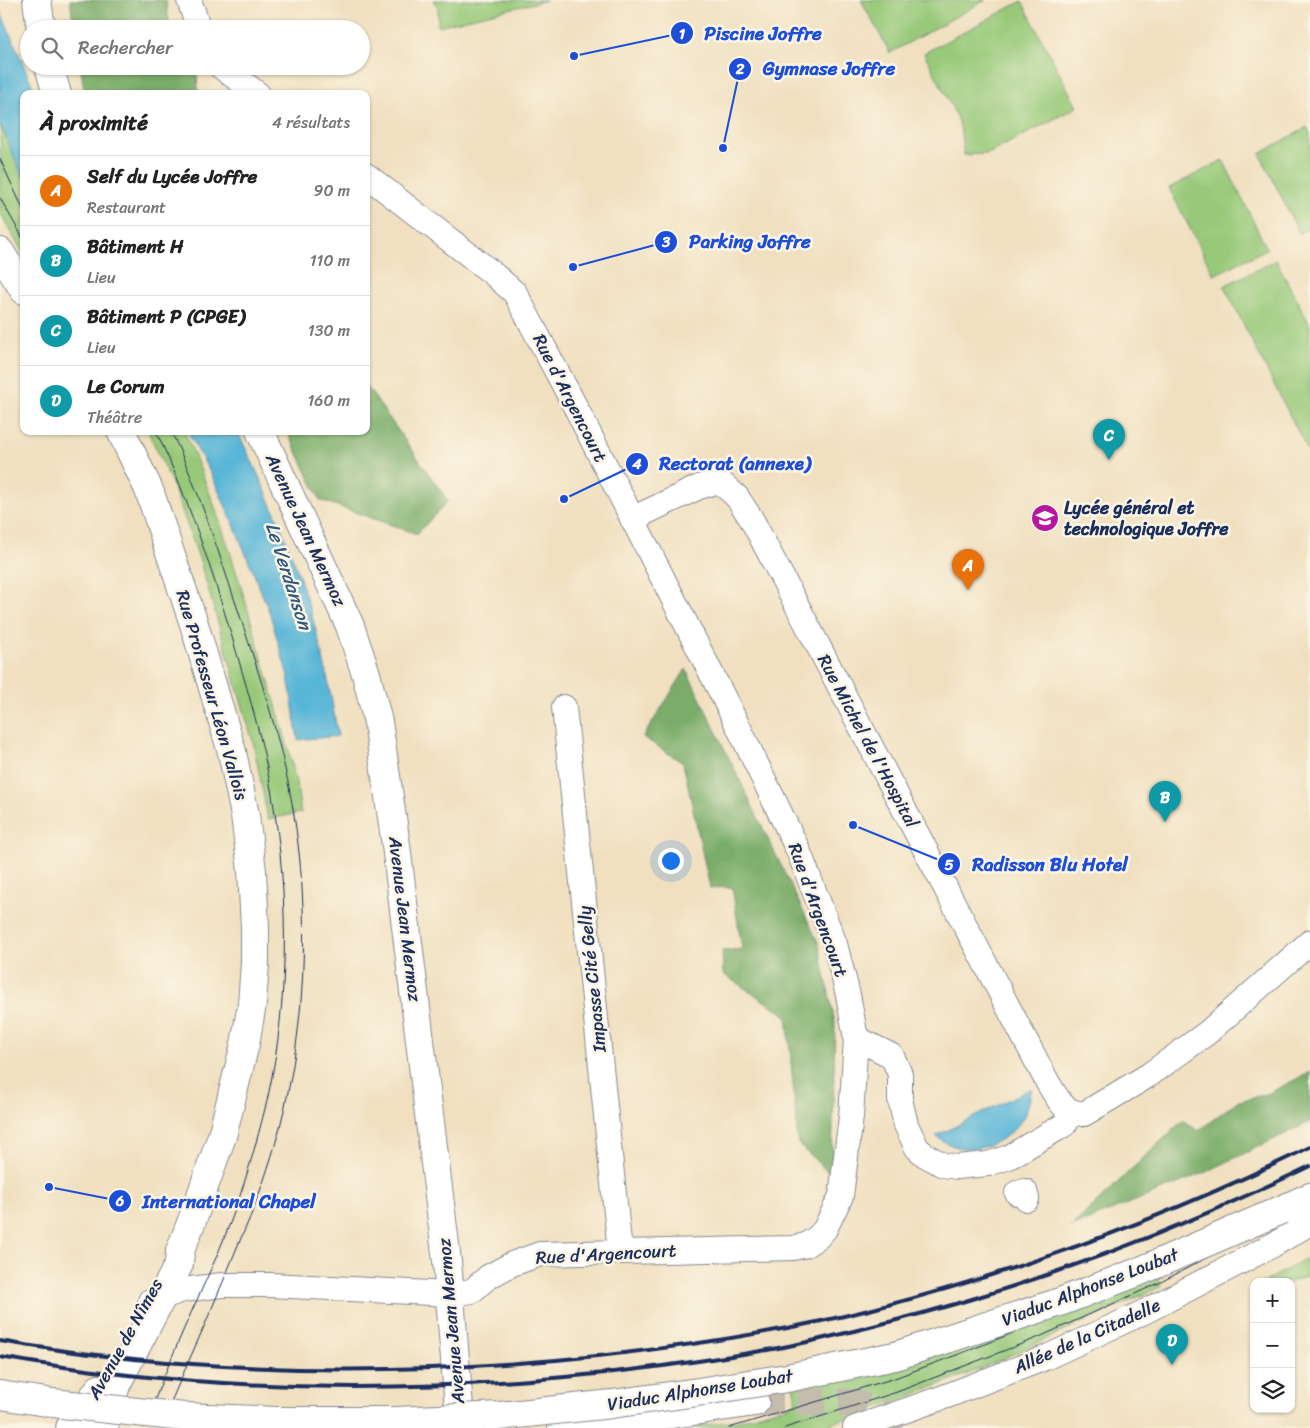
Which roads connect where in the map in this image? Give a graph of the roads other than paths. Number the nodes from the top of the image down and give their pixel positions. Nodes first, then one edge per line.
1 (37, 0) edge
2 (189, 0) edge
3 (40, 20) edge
4 (196, 20) edge
5 (52, 75) edge
6 (232, 75) edge
7 (56, 90) edge
8 (253, 90) edge
9 (370, 178) edge
10 (0, 252) edge
11 (20, 284) edge
12 (123, 435) edge
13 (262, 435) edge
14 (632, 519) junction
15 (564, 707) dead end
16 (1310, 942) edge
17 (856, 1038) junction
18 (1072, 1113) junction
19 (1310, 1197) edge
20 (1310, 1222) edge
21 (180, 1251) joint
22 (620, 1252) junction
23 (451, 1294) junction
24 (154, 1300) junction
25 (0, 1395) edge
26 (755, 1402) tunnel mouth
27 (463, 1425) edge
28 (105, 1426) edge
29 (70, 1428) edge
30 (562, 1428) edge
31 (855, 1428) edge

1 - 3 main road
2 - 4 street
5 - 7 main road
6 - 8 street
9 - 14 street, Rue d'Argencourt
10 - 11 main road
12 - 21 main road, Rue Professeur Léon Vallois
13 - 23 main road, Avenue Jean Mermoz
14 - 17 street, Rue d'Argencourt
14 - 18 street, Rue Michel de l'Hospital
15 - 22 street, Impasse Cité Gelly
16 - 18 street
17 - 18 street
17 - 22 street, Rue d'Argencourt
19 - 25 main road, Viaduc Alphonse Loubat, bridge
20 - 31 street, Allée de la Citadelle
21 - 24 main road, Avenue de Nîmes
22 - 23 street, Rue d'Argencourt
23 - 24 street, Rue d'Argencourt
23 - 27 main road, Avenue Jean Mermoz
24 - 28 main road
24 - 29 main road, Avenue de Nîmes
26 - 30 main road

